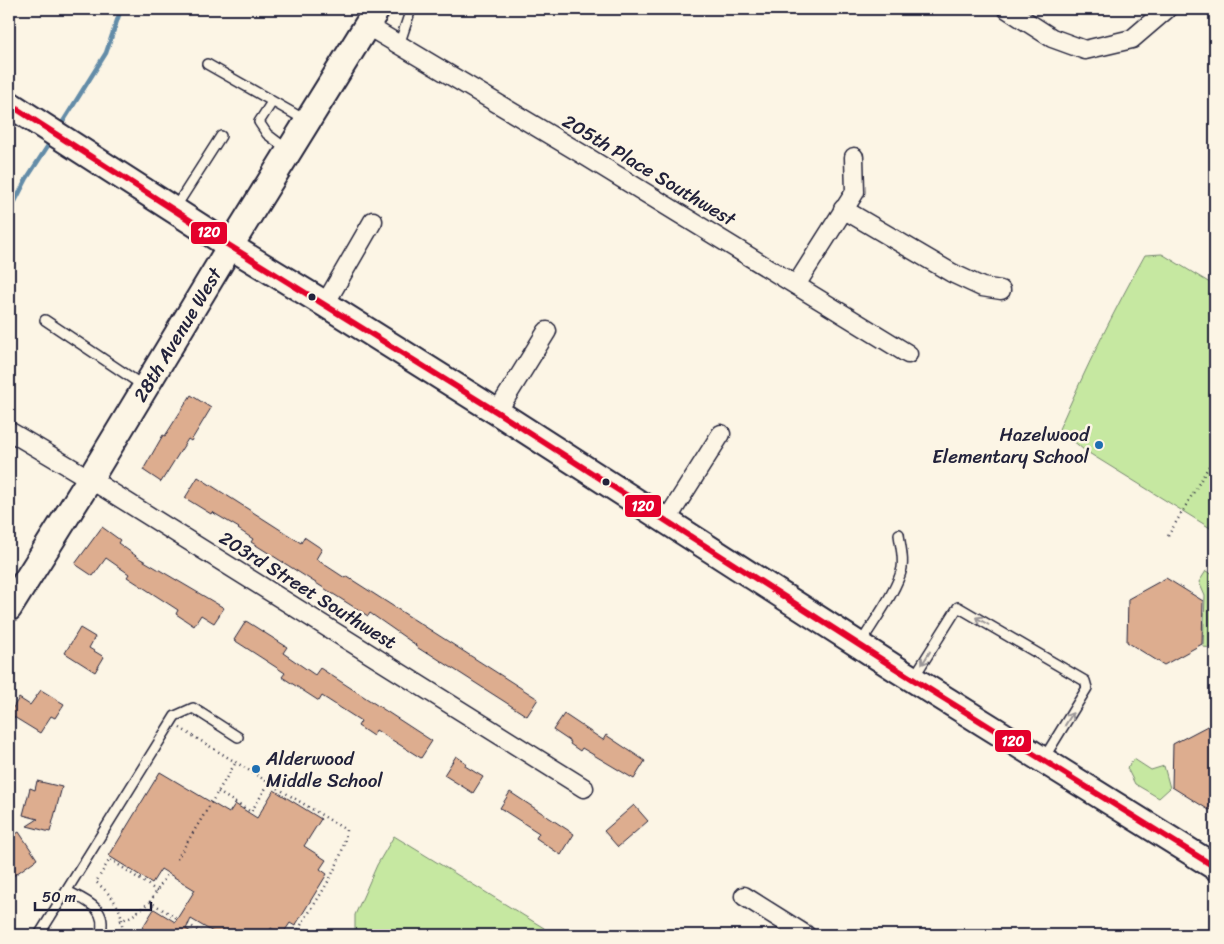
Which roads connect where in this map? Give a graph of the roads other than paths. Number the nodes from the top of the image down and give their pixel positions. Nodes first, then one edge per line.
1 (406, 9) edge
2 (1007, 9) edge
3 (1167, 9) edge
4 (371, 17) edge
5 (399, 45) junction
6 (207, 64) dead end
7 (272, 102) junction
8 (9, 104) edge
9 (307, 121) junction
10 (221, 136) dead end
11 (289, 150) junction
12 (854, 157) dead end
13 (844, 209) junction
14 (174, 210) junction
15 (373, 221) dead end
16 (230, 246) junction
17 (796, 285) junction
18 (1002, 290) dead end
19 (325, 304) junction
20 (45, 320) dead end
21 (547, 331) dead end
22 (908, 354) dead end
23 (146, 387) junction
24 (497, 412) junction
25 (9, 431) edge
26 (721, 434) dead end
27 (90, 479) junction
28 (666, 521) junction
29 (899, 534) dead end
30 (9, 608) edge
31 (860, 646) junction
32 (913, 680) junction
33 (238, 737) dead end
34 (1043, 760) junction
35 (584, 788) dead end
36 (1215, 867) edge
37 (67, 891) junction
38 (744, 896) dead end
39 (39, 935) edge
40 (100, 935) edge
41 (806, 935) edge

1 - 5 lane
2 - 3 street
4 - 5 street, 205th Place Southwest
4 - 9 street, 28th Avenue West
5 - 17 street, 205th Place Southwest
6 - 7 lane
7 - 9 lane
7 - 11 lane
8 - 14 street
9 - 11 street, 28th Avenue West
10 - 14 lane
11 - 16 street, 28th Avenue West
12 - 13 street
13 - 17 street
13 - 18 street
14 - 16 street
15 - 19 street
16 - 19 street
16 - 23 street, 28th Avenue West
17 - 22 street, 205th Place Southwest
19 - 24 street
20 - 23 lane
21 - 24 street
23 - 27 street, 28th Avenue West
24 - 28 street
25 - 27 street, 203rd Street Southwest
26 - 28 street
27 - 30 street, 28th Avenue West
27 - 35 street, 203rd Street Southwest
28 - 31 street
29 - 31 lane
31 - 32 street
32 - 34 street
34 -> 32 lane
33 - 37 lane
34 - 36 street
37 - 39 lane
37 - 40 lane
38 - 41 street

